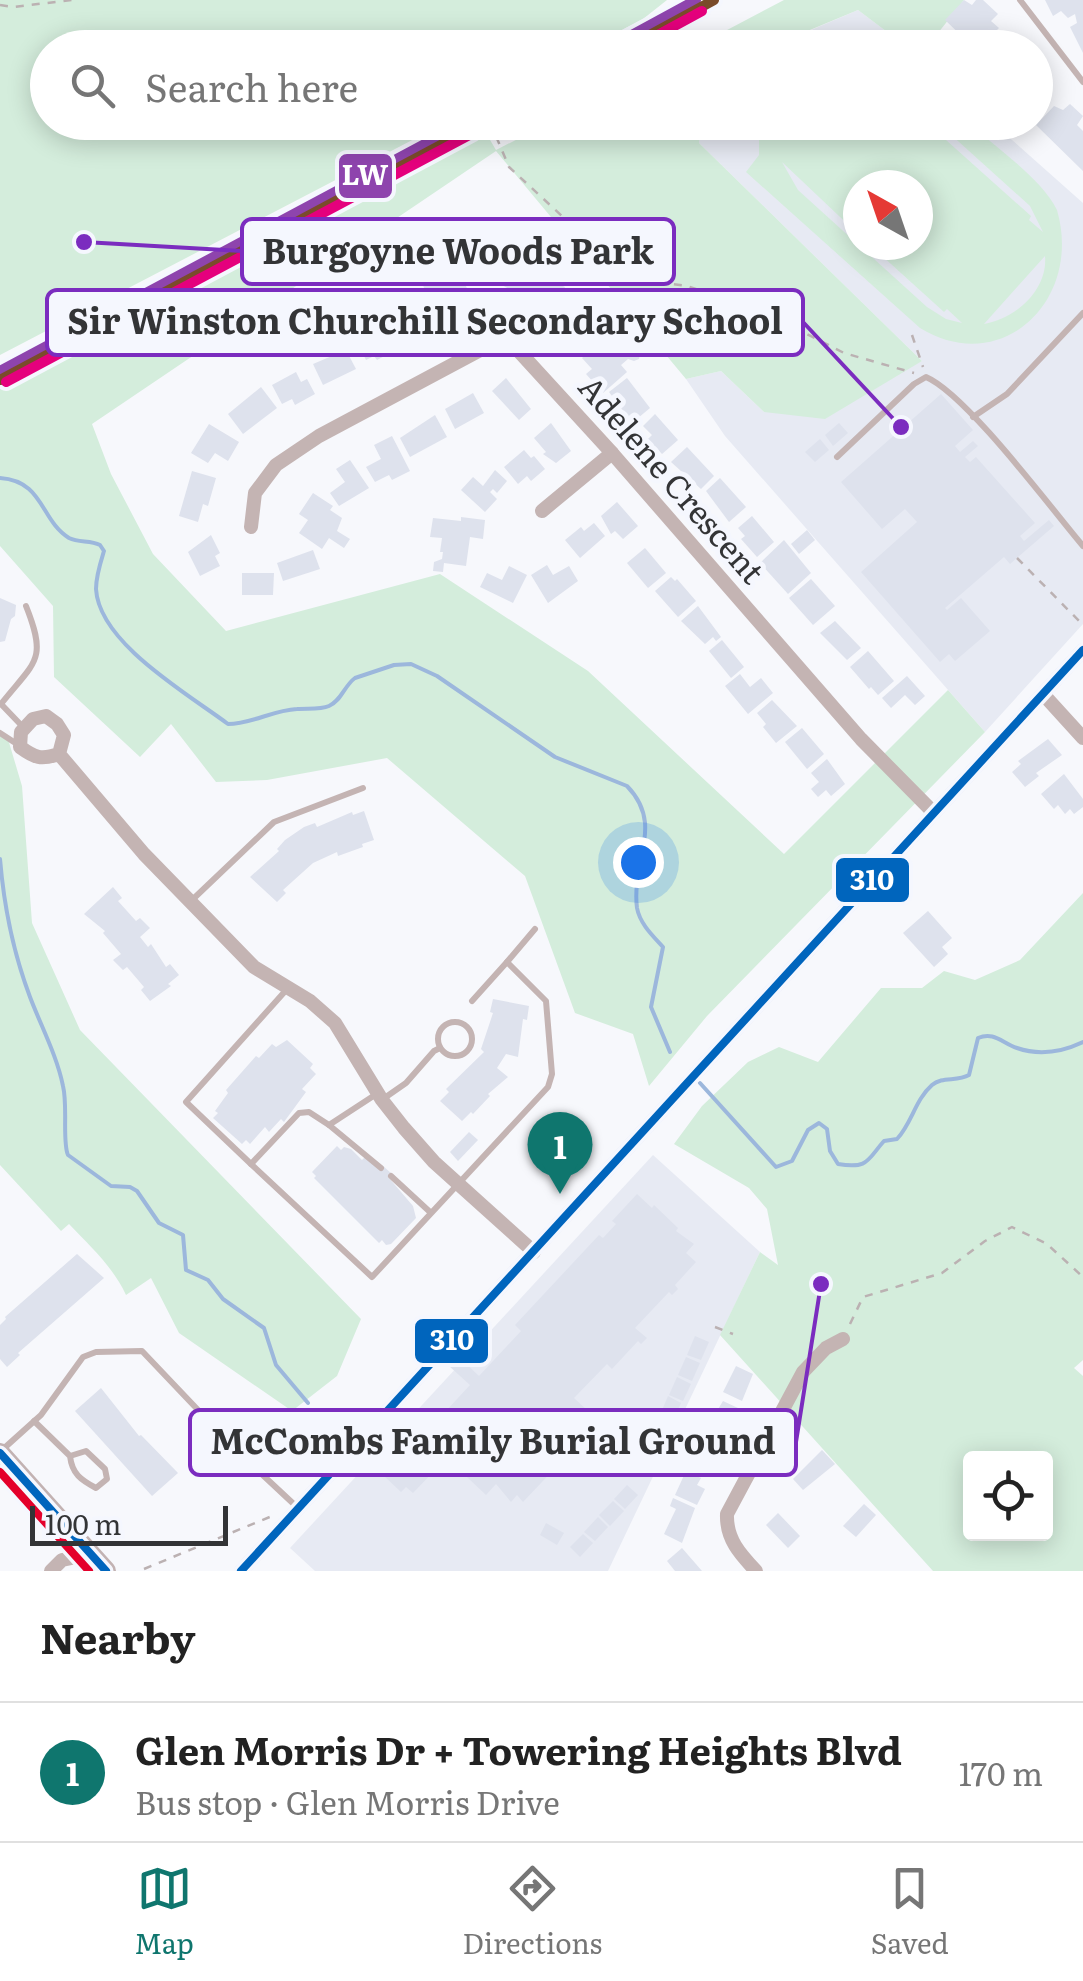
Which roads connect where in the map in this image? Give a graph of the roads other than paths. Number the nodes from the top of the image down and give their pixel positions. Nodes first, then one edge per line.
1 (1020, 0) edge
2 (1043, 30) edge
3 (1053, 43) edge
4 (1083, 82) edge
5 (1083, 312) edge
6 (973, 417) junction
7 (612, 452) junction
8 (836, 457) dead end
9 (542, 511) dead end
10 (251, 527) dead end
11 (1083, 546) edge
12 (26, 606) dead end
13 (1083, 650) edge
14 (1043, 694) junction
15 (0, 704) edge
16 (24, 728) junction
17 (0, 733) edge
18 (1083, 738) edge
19 (20, 746) junction
20 (58, 754) junction
21 (364, 788) dead end
22 (934, 813) junction
23 (190, 902) junction
24 (535, 929) dead end
25 (507, 962) junction
26 (289, 987) junction
27 (472, 1001) dead end
28 (440, 1048) junction
29 (380, 1096) junction
30 (329, 1125) junction
31 (251, 1164) junction
32 (381, 1168) dead end
33 (390, 1176) dead end
34 (458, 1183) junction
35 (430, 1212) junction
36 (534, 1252) junction
37 (843, 1340) road end
38 (417, 1345) dead end
39 (434, 1360) junction
40 (34, 1422) junction
41 (0, 1453) edge
42 (70, 1456) junction
43 (298, 1509) junction
44 (91, 1554) junction
45 (50, 1571) edge
46 (106, 1571) edge
47 (241, 1571) edge
48 (756, 1571) edge

1 - 2 lane
3 - 4 lane
5 - 6 lane
6 - 8 lane
6 - 11 lane
7 - 9 street
7 - 10 street, Adelene Crescent
7 - 22 street, Adelene Crescent
12 - 15 lane
13 - 14 street
14 - 18 street
14 - 22 street
15 - 16 lane
16 - 19 street
16 - 20 street
17 - 19 lane
19 - 20 street
20 - 23 street
21 - 23 lane
22 - 36 street
23 - 26 street
24 - 25 lane
25 - 27 lane
25 - 34 lane
26 - 29 street
26 - 31 lane
28 - 28 lane
28 - 29 lane
29 - 30 lane
29 - 34 street
30 - 31 lane
30 - 32 lane
31 - 35 lane
33 - 35 lane
34 - 35 lane
34 - 36 street
36 - 39 street
37 - 48 street
38 - 39 lane
39 - 43 street
40 - 41 lane
40 - 42 lane
40 - 43 lane
41 - 44 main road
42 - 42 lane
43 - 47 street
44 - 45 street
44 - 46 main road

